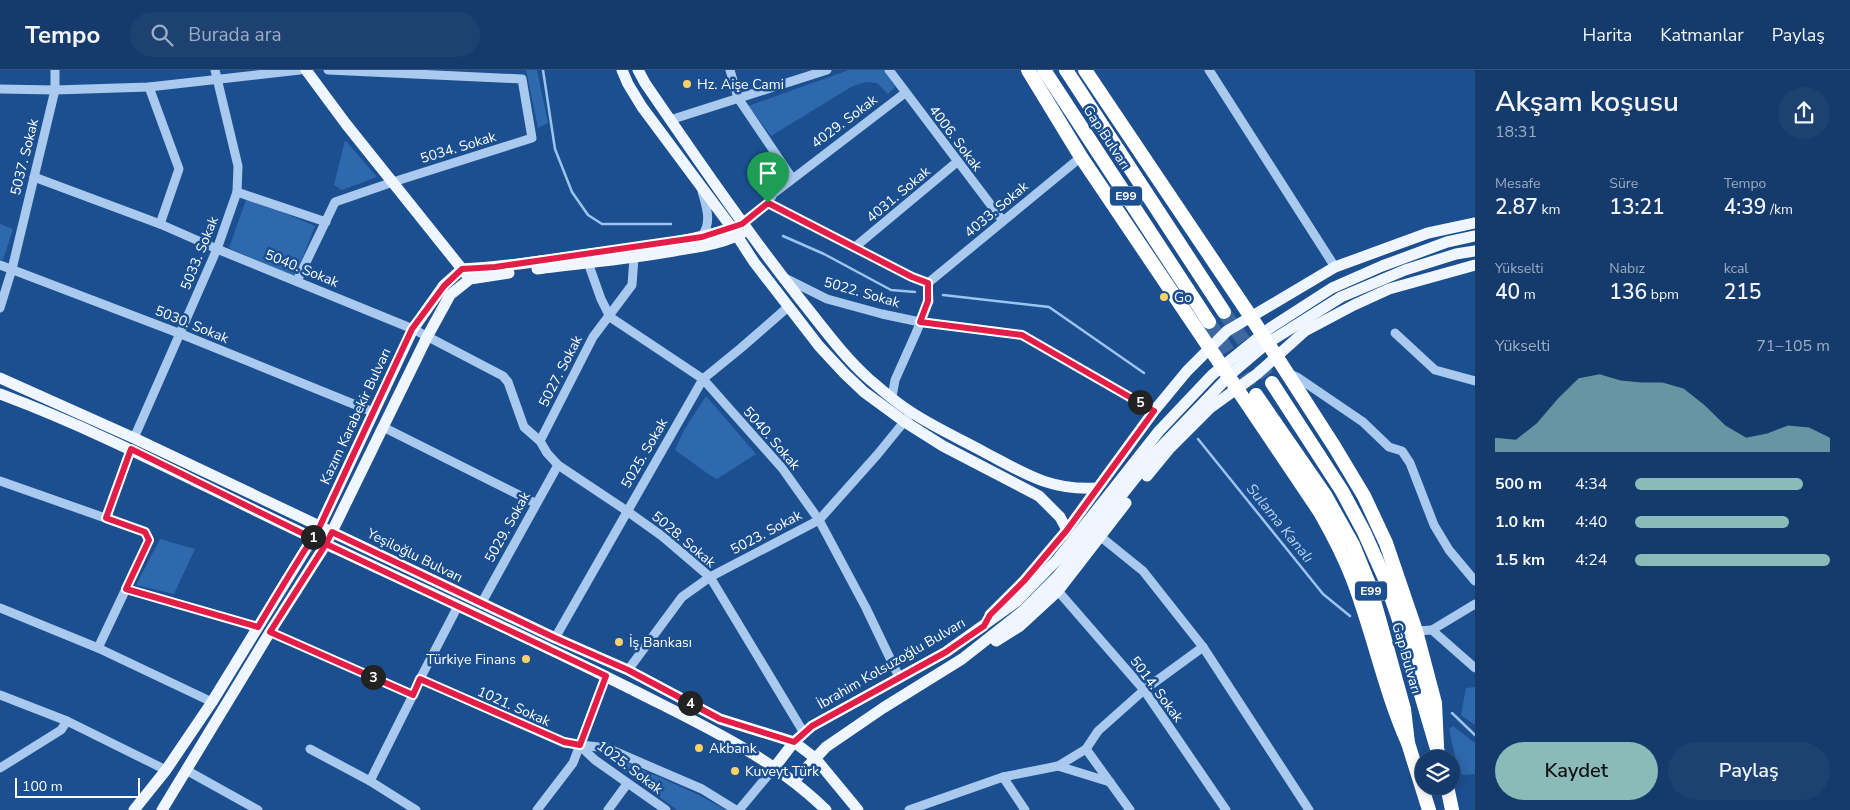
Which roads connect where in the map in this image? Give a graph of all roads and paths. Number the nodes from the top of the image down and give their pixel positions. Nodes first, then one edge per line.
1 (55, 70) edge
2 (300, 70) edge
3 (306, 70) edge
4 (328, 70) edge
5 (622, 70) edge
6 (638, 70) edge
7 (730, 70) edge
8 (827, 70) edge
9 (889, 70) edge
10 (1028, 70) edge
11 (1044, 70) edge
12 (1066, 70) edge
13 (1085, 70) edge
14 (1209, 70) edge
15 (216, 74) edge
16 (149, 88) junction
17 (0, 89) edge
18 (55, 90) junction
19 (905, 93) junction
20 (738, 98) junction
21 (670, 120) junction
22 (1081, 157) junction
23 (957, 162) junction
24 (34, 177) junction
25 (792, 178) junction
26 (393, 182) junction
27 (702, 188) junction
28 (237, 192) junction
29 (768, 203) junction
30 (1002, 221) junction
31 (326, 222) junction
32 (160, 224) junction
33 (1475, 224) edge
34 (739, 230) junction
35 (1475, 236) edge
36 (702, 237) junction
37 (856, 247) junction
38 (217, 249) junction
39 (1475, 251) edge
40 (587, 258) junction
41 (634, 258) junction
42 (0, 265) edge
43 (1475, 265) edge
44 (1335, 267) junction
45 (12, 268) junction
46 (462, 269) junction
47 (783, 277) junction
48 (470, 279) junction
49 (297, 281) junction
50 (928, 283) junction
51 (788, 307) junction
52 (0, 308) edge
53 (1224, 312) tunnel mouth
54 (1302, 314) junction
55 (610, 317) junction
56 (1251, 317) junction
57 (920, 322) junction
58 (1209, 322) tunnel mouth
59 (412, 329) junction
60 (1395, 333) dead end
61 (181, 334) junction
62 (427, 337) junction
63 (1209, 347) junction
64 (1276, 357) junction
65 (1286, 372) junction
66 (0, 378) edge
67 (702, 379) junction
68 (1475, 380) edge
69 (1272, 383) tunnel mouth
70 (1236, 387) junction
71 (0, 394) edge
72 (1256, 395) tunnel mouth
73 (892, 397) junction
74 (1154, 411) junction
75 (373, 412) junction
76 (908, 417) junction
77 (383, 427) junction
78 (524, 427) joint
79 (540, 441) junction
80 (133, 444) junction
81 (558, 465) junction
82 (0, 481) edge
83 (1097, 488) junction
84 (535, 503) junction
85 (627, 510) junction
86 (106, 518) junction
87 (819, 520) junction
88 (320, 526) junction
89 (1067, 530) junction
90 (332, 532) junction
91 (1101, 537) junction
92 (312, 538) junction
93 (326, 544) junction
94 (710, 577) junction
95 (1475, 581) edge
96 (126, 589) junction
97 (1058, 591) junction
98 (481, 604) junction
99 (1475, 604) edge
100 (458, 606) junction
101 (0, 608) edge
102 (984, 626) junction
103 (258, 627) junction
104 (1432, 630) junction
105 (1416, 631) junction
106 (270, 632) junction
107 (555, 638) junction
108 (1203, 647) junction
109 (98, 648) junction
110 (962, 660) junction
111 (1475, 668) edge
112 (628, 670) junction
113 (606, 676) junction
114 (899, 677) junction
115 (420, 679) junction
116 (1144, 690) junction
117 (0, 695) edge
118 (413, 695) junction
119 (212, 702) junction
120 (67, 720) junction
121 (804, 733) junction
122 (794, 742) junction
123 (1408, 743) junction
124 (580, 745) junction
125 (310, 749) dead end
126 (1086, 749) junction
127 (1438, 750) edge
128 (1439, 750) edge
129 (815, 758) junction
130 (1058, 766) junction
131 (0, 768) edge
132 (774, 768) junction
133 (166, 770) junction
134 (186, 770) junction
135 (1003, 777) junction
136 (370, 781) junction
137 (794, 781) junction
138 (1110, 782) junction
139 (627, 784) junction
140 (1449, 795) edge
141 (134, 810) edge
142 (162, 810) edge
143 (258, 810) edge
144 (416, 810) edge
145 (537, 810) edge
146 (608, 810) edge
147 (666, 810) edge
148 (738, 810) edge
149 (826, 810) edge
150 (858, 810) edge
151 (909, 810) edge
152 (1025, 810) edge
153 (1130, 810) edge
154 (1226, 810) edge
155 (1309, 810) edge
156 (1430, 810) edge
157 (1452, 810) edge

1 - 18 street, 5037. Sokak
2 - 15 street
3 - 26 main road
4 - 26 street, 5034. Sokak
5 - 27 main road
6 - 21 main road
7 - 20 street
8 - 20 street
9 - 19 street, 4006. Sokak
10 - 22 highway
11 - 58 highway, Gap Bulvarı / E99
12 - 53 highway, Gap Bulvarı
13 - 56 highway
14 - 44 street
15 - 16 street
15 - 28 street, 5033. Sokak
16 - 18 street
16 - 32 street
17 - 18 street
18 - 24 street, 5037. Sokak
19 - 23 street, 4006. Sokak
19 - 25 street, 4029. Sokak
20 - 21 street
20 - 25 street
21 - 34 main road
22 - 30 street, 4033. Sokak
22 - 63 highway
23 - 30 street, 4006. Sokak
23 - 37 street, 4031. Sokak
24 - 32 street, 5040. Sokak
24 - 45 street, 5037. Sokak
25 - 29 street, 4029. Sokak
26 - 31 street, 5034. Sokak
26 - 46 main road
27 - 34 main road
27 - 36 street
28 - 31 street
28 - 38 street, 5033. Sokak
29 - 34 street, 4029. Sokak
29 - 37 street
30 - 50 street, 4033. Sokak
31 - 49 street, 5034. Sokak
32 - 38 street, 5040. Sokak
33 - 44 main road
34 - 36 main road
34 - 41 main road
34 - 47 main road
34 - 51 main road
35 - 54 main road
36 - 40 main road
37 - 50 street
38 - 49 street, 5040. Sokak
38 - 61 street, 5033. Sokak
39 - 54 main road
40 - 41 main road
40 - 46 main road
40 - 48 main road
40 - 55 street
41 - 55 street, 5027. Sokak
42 - 45 street, 5030. Sokak
43 - 64 main road
44 - 56 main road
45 - 52 street, 5037. Sokak
45 - 61 street, 5030. Sokak
46 - 48 main road
46 - 59 main road, Kazım Karabekir Bulvarı
47 - 57 street, 5022. Sokak
47 - 73 main road
48 - 62 main road, Kazım Karabekir Bulvarı
49 - 59 street, 5040. Sokak
50 - 57 street
51 - 67 street, 5025. Sokak
51 - 76 main road
54 - 102 main road, İbrahim Kolsuzoğlu Bulvarı
54 - 110 main road
55 - 67 street, 5040. Sokak
55 - 79 street, 5027. Sokak
56 - 63 main road
56 - 64 highway
57 - 73 street
57 - 74 street, 5022. Sokak
59 - 62 street, 5040. Sokak
59 - 75 main road, Kazım Karabekir Bulvarı
60 - 68 street
61 - 75 street, 5030. Sokak
61 - 80 street, 5033. Sokak
62 - 77 main road, Kazım Karabekir Bulvarı
62 - 78 street, 5040. Sokak
63 - 70 highway
63 - 74 main road
64 - 65 highway
64 - 70 main road
65 - 95 street
65 - 105 highway
66 - 80 main road, Yeşiloğlu Bulvarı
67 - 85 street, 5025. Sokak
67 - 87 street, 5040. Sokak
69 - 127 highway, Gap Bulvarı / E99
70 - 91 main road
70 - 123 highway
71 - 80 main road, Yeşiloğlu Bulvarı
72 - 123 highway, Gap Bulvarı / E99
73 - 76 main road
74 - 83 main road
75 - 88 main road, Kazım Karabekir Bulvarı
76 - 83 main road
76 - 87 street, 5023. Sokak
76 - 89 main road
77 - 84 street
77 - 90 main road, Kazım Karabekir Bulvarı
78 - 79 street, 5028. Sokak
79 - 81 street, 5028. Sokak
80 - 86 street, 5033. Sokak
80 - 88 main road, Yeşiloğlu Bulvarı
80 - 92 main road, Yeşiloğlu Bulvarı
81 - 84 street, 5029. Sokak
81 - 85 street, 5028. Sokak
82 - 86 street
83 - 89 main road
84 - 98 street, 5029. Sokak
85 - 94 street, 5028. Sokak
85 - 107 street, 5025. Sokak
86 - 96 street
87 - 94 street, 5023. Sokak
87 - 114 street, 5040. Sokak
88 - 90 main road, Yeşiloğlu Bulvarı
88 - 92 main road, Kazım Karabekir Bulvarı
89 - 102 main road
90 - 93 main road, Kazım Karabekir Bulvarı
90 - 98 main road, Yeşiloğlu Bulvarı
91 - 97 main road
91 - 108 street
92 - 93 main road, Yeşiloğlu Bulvarı
92 - 103 main road, Kazım Karabekir Bulvarı
93 - 100 main road, Yeşiloğlu Bulvarı
93 - 106 main road, Kazım Karabekir Bulvarı
94 - 112 street, 5023. Sokak
94 - 121 street, 5028. Sokak
96 - 103 street
96 - 109 street
97 - 110 main road
97 - 116 street, 5014. Sokak
98 - 107 main road, Yeşiloğlu Bulvarı
99 - 104 street
100 - 113 main road, Yeşiloğlu Bulvarı
100 - 115 street
101 - 109 street
102 - 114 main road, İbrahim Kolsuzoğlu Bulvarı
103 - 119 main road, Kazım Karabekir Bulvarı
104 - 105 street
104 - 111 street
105 - 128 highway
106 - 118 street
106 - 134 main road, Kazım Karabekir Bulvarı
107 - 112 main road, Yeşiloğlu Bulvarı
108 - 116 street
108 - 155 street
109 - 119 street
110 - 129 main road
112 - 122 main road, Yeşiloğlu Bulvarı
113 - 124 street
113 - 132 main road, Yeşiloğlu Bulvarı
114 - 121 main road, İbrahim Kolsuzoğlu Bulvarı
115 - 118 street
115 - 124 street, 1021. Sokak
116 - 126 street
116 - 154 street, 5014. Sokak
117 - 120 street
118 - 136 street
119 - 133 main road, Kazım Karabekir Bulvarı
120 - 131 street
120 - 133 street
121 - 122 main road, İbrahim Kolsuzoğlu Bulvarı
122 - 129 main road, Yeşiloğlu Bulvarı
122 - 132 main road, İbrahim Kolsuzoğlu Bulvarı
123 - 156 highway, Gap Bulvarı / E99
124 - 139 street, 1025. Sokak
124 - 145 street
124 - 148 street, 1021. Sokak
125 - 136 street
126 - 130 street
126 - 138 street
129 - 137 main road
129 - 150 main road, Yeşiloğlu Bulvarı
130 - 135 street
130 - 138 street
132 - 137 main road, Yeşiloğlu Bulvarı
132 - 148 street
133 - 141 main road, Kazım Karabekir Bulvarı
134 - 142 main road, Kazım Karabekir Bulvarı
134 - 143 street
135 - 151 street
135 - 152 street
136 - 144 street
137 - 149 main road, Yeşiloğlu Bulvarı
138 - 153 street
139 - 146 street
139 - 147 street, 1025. Sokak
140 - 157 highway

